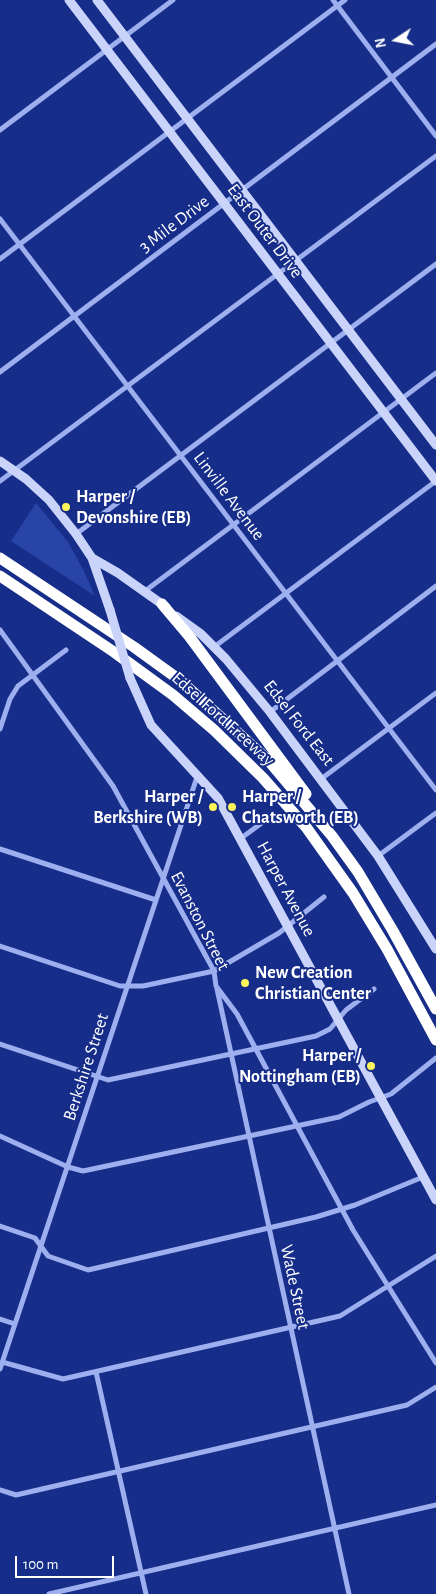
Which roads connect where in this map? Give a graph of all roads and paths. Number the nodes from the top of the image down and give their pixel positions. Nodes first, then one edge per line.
1 (69, 0) edge
2 (97, 0) edge
3 (173, 0) edge
4 (332, 0) edge
5 (344, 0) edge
6 (337, 6) junction
7 (125, 36) junction
8 (436, 44) edge
9 (107, 50) junction
10 (392, 78) junction
11 (187, 118) junction
12 (0, 130) edge
13 (169, 132) junction
14 (436, 136) edge
15 (436, 156) edge
16 (242, 190) junction
17 (224, 204) junction
18 (0, 219) edge
19 (19, 244) junction
20 (0, 259) edge
21 (296, 261) junction
22 (436, 264) edge
23 (278, 274) junction
24 (74, 316) junction
25 (348, 330) junction
26 (331, 343) junction
27 (0, 372) edge
28 (436, 372) edge
29 (128, 387) junction
30 (401, 399) junction
31 (383, 412) junction
32 (436, 445) edge
33 (180, 456) junction
34 (0, 461) edge
35 (14, 470) junction
36 (0, 481) edge
37 (436, 481) edge
38 (233, 524) junction
39 (76, 534) junction
40 (0, 558) edge
41 (92, 558) junction
42 (0, 576) edge
43 (436, 586) edge
44 (145, 591) junction
45 (286, 593) junction
46 (162, 604) junction
47 (0, 630) edge
48 (214, 647) junction
49 (66, 650) dead end
50 (337, 660) junction
51 (32, 674) junction
52 (436, 693) edge
53 (270, 712) junction
54 (389, 728) junction
55 (0, 729) edge
56 (198, 774) junction
57 (322, 779) junction
58 (436, 790) edge
59 (436, 813) edge
60 (264, 822) dead end
61 (332, 836) junction
62 (240, 839) junction
63 (0, 849) edge
64 (378, 856) junction
65 (164, 878) junction
66 (324, 897) dead end
67 (156, 900) junction
68 (287, 926) junction
69 (435, 945) edge
70 (0, 946) edge
71 (214, 971) junction
72 (128, 986) junction
73 (216, 986) junction
74 (374, 989) dead end
75 (436, 1009) edge
76 (338, 1020) junction
77 (436, 1040) edge
78 (0, 1044) edge
79 (255, 1049) junction
80 (231, 1054) junction
81 (436, 1058) edge
82 (98, 1076) junction
83 (380, 1099) junction
84 (297, 1126) junction
85 (0, 1136) edge
86 (248, 1137) junction
87 (68, 1167) junction
88 (423, 1177) junction
89 (436, 1200) edge
90 (342, 1209) junction
91 (0, 1226) edge
92 (268, 1228) junction
93 (41, 1248) junction
94 (436, 1256) edge
95 (388, 1286) junction
96 (0, 1319) edge
97 (15, 1324) junction
98 (290, 1327) junction
99 (2, 1362) junction
100 (436, 1363) edge
101 (0, 1369) edge
102 (96, 1372) junction
103 (436, 1386) edge
104 (312, 1427) junction
105 (118, 1471) junction
106 (0, 1490) edge
107 (436, 1506) edge
108 (334, 1529) junction
109 (141, 1573) junction
110 (49, 1594) edge
111 (146, 1594) edge
112 (350, 1594) edge

1 - 9 street, East Outer Drive
2 - 7 street, East Outer Drive
3 - 7 street
4 - 6 street
5 - 6 street
6 - 10 street
6 - 11 street
7 - 9 street
7 - 11 street, East Outer Drive
8 - 10 street, 3 Mile Drive
9 - 12 street
9 - 13 street, East Outer Drive
10 - 14 street
10 - 16 street, 3 Mile Drive
11 - 13 street
11 - 16 street, East Outer Drive
13 - 17 street, East Outer Drive
13 - 19 street
15 - 21 street
16 - 17 street, 3 Mile Drive
16 - 21 street, East Outer Drive
17 - 23 street, East Outer Drive
17 - 24 street, 3 Mile Drive
18 - 19 street, Linville Avenue
19 - 20 street
19 - 24 street, Linville Avenue
21 - 23 street
21 - 25 street, East Outer Drive
22 - 25 street
23 - 26 street, East Outer Drive
23 - 29 street
24 - 27 street, 3 Mile Drive
24 - 29 street, Linville Avenue
25 - 26 street
25 - 30 street, East Outer Drive
26 - 31 street, East Outer Drive
26 - 33 street
28 - 30 street
29 - 33 street, Linville Avenue
29 - 35 street
30 - 31 street
30 - 32 street, East Outer Drive
31 - 37 street, East Outer Drive
31 - 38 street
33 - 38 street, Linville Avenue
33 - 39 street
34 - 35 street, Harper Avenue
35 - 36 street
35 - 39 street, Harper Avenue
37 - 45 street
38 - 44 street
38 - 45 street, Linville Avenue
39 - 41 street, Harper Avenue
40 - 61 highway, Edsel Ford Freeway
41 - 44 street, Edsel Ford East
41 - 56 street, Harper Avenue, bridge
42 - 77 highway, Edsel Ford Freeway
43 - 50 street
44 - 46 street, Edsel Ford East
45 - 48 street
45 - 50 street, Linville Avenue
46 - 48 street, Edsel Ford East
46 - 61 highway
47 - 51 street, Evanston Street
48 - 53 street, Edsel Ford East
49 - 51 street
50 - 53 street
50 - 54 street, Linville Avenue
51 - 55 street
51 - 65 street, Evanston Street
52 - 54 street
53 - 57 street, Edsel Ford East
54 - 57 street
54 - 58 street, Linville Avenue
56 - 62 street, Harper Avenue
56 - 65 street, Berkshire Street
57 - 64 street, Edsel Ford East
59 - 64 street
60 - 62 street
61 - 75 highway, Edsel Ford Freeway
62 - 68 street, Harper Avenue
63 - 67 street
64 - 69 street, Edsel Ford East
65 - 67 street, Berkshire Street
65 - 71 street, Evanston Street
66 - 68 street
67 - 72 street, Berkshire Street
68 - 71 street
68 - 76 street, Harper Avenue
70 - 72 street
71 - 72 street
71 - 73 street, Evanston Street
72 - 82 street, Berkshire Street
73 - 79 street, Evanston Street
73 - 80 street, Wade Street
74 - 76 street
76 - 79 street
76 - 83 street, Harper Avenue
78 - 82 street
79 - 80 street
79 - 84 street, Evanston Street
80 - 82 street
80 - 86 street, Wade Street
81 - 83 street
82 - 87 street, Berkshire Street
83 - 84 street
83 - 88 street, Harper Avenue
84 - 86 street
84 - 90 street, Evanston Street
85 - 87 street
86 - 87 street
86 - 92 street, Wade Street
87 - 93 street, Berkshire Street
88 - 89 street, Harper Avenue
88 - 90 street
90 - 92 street
90 - 95 street, Evanston Street
91 - 93 street
92 - 93 street
92 - 98 street, Wade Street
93 - 97 street, Berkshire Street
94 - 95 street
95 - 98 street
95 - 100 street, Evanston Street
96 - 97 street
97 - 99 street, Berkshire Street
98 - 102 street
98 - 104 street, Wade Street
99 - 101 street, Berkshire Street
99 - 102 street
102 - 105 street
103 - 104 street
104 - 105 street
104 - 108 street, Wade Street
105 - 106 street
105 - 109 street
107 - 108 street
108 - 109 street
108 - 112 street, Wade Street
109 - 110 street
109 - 111 street

